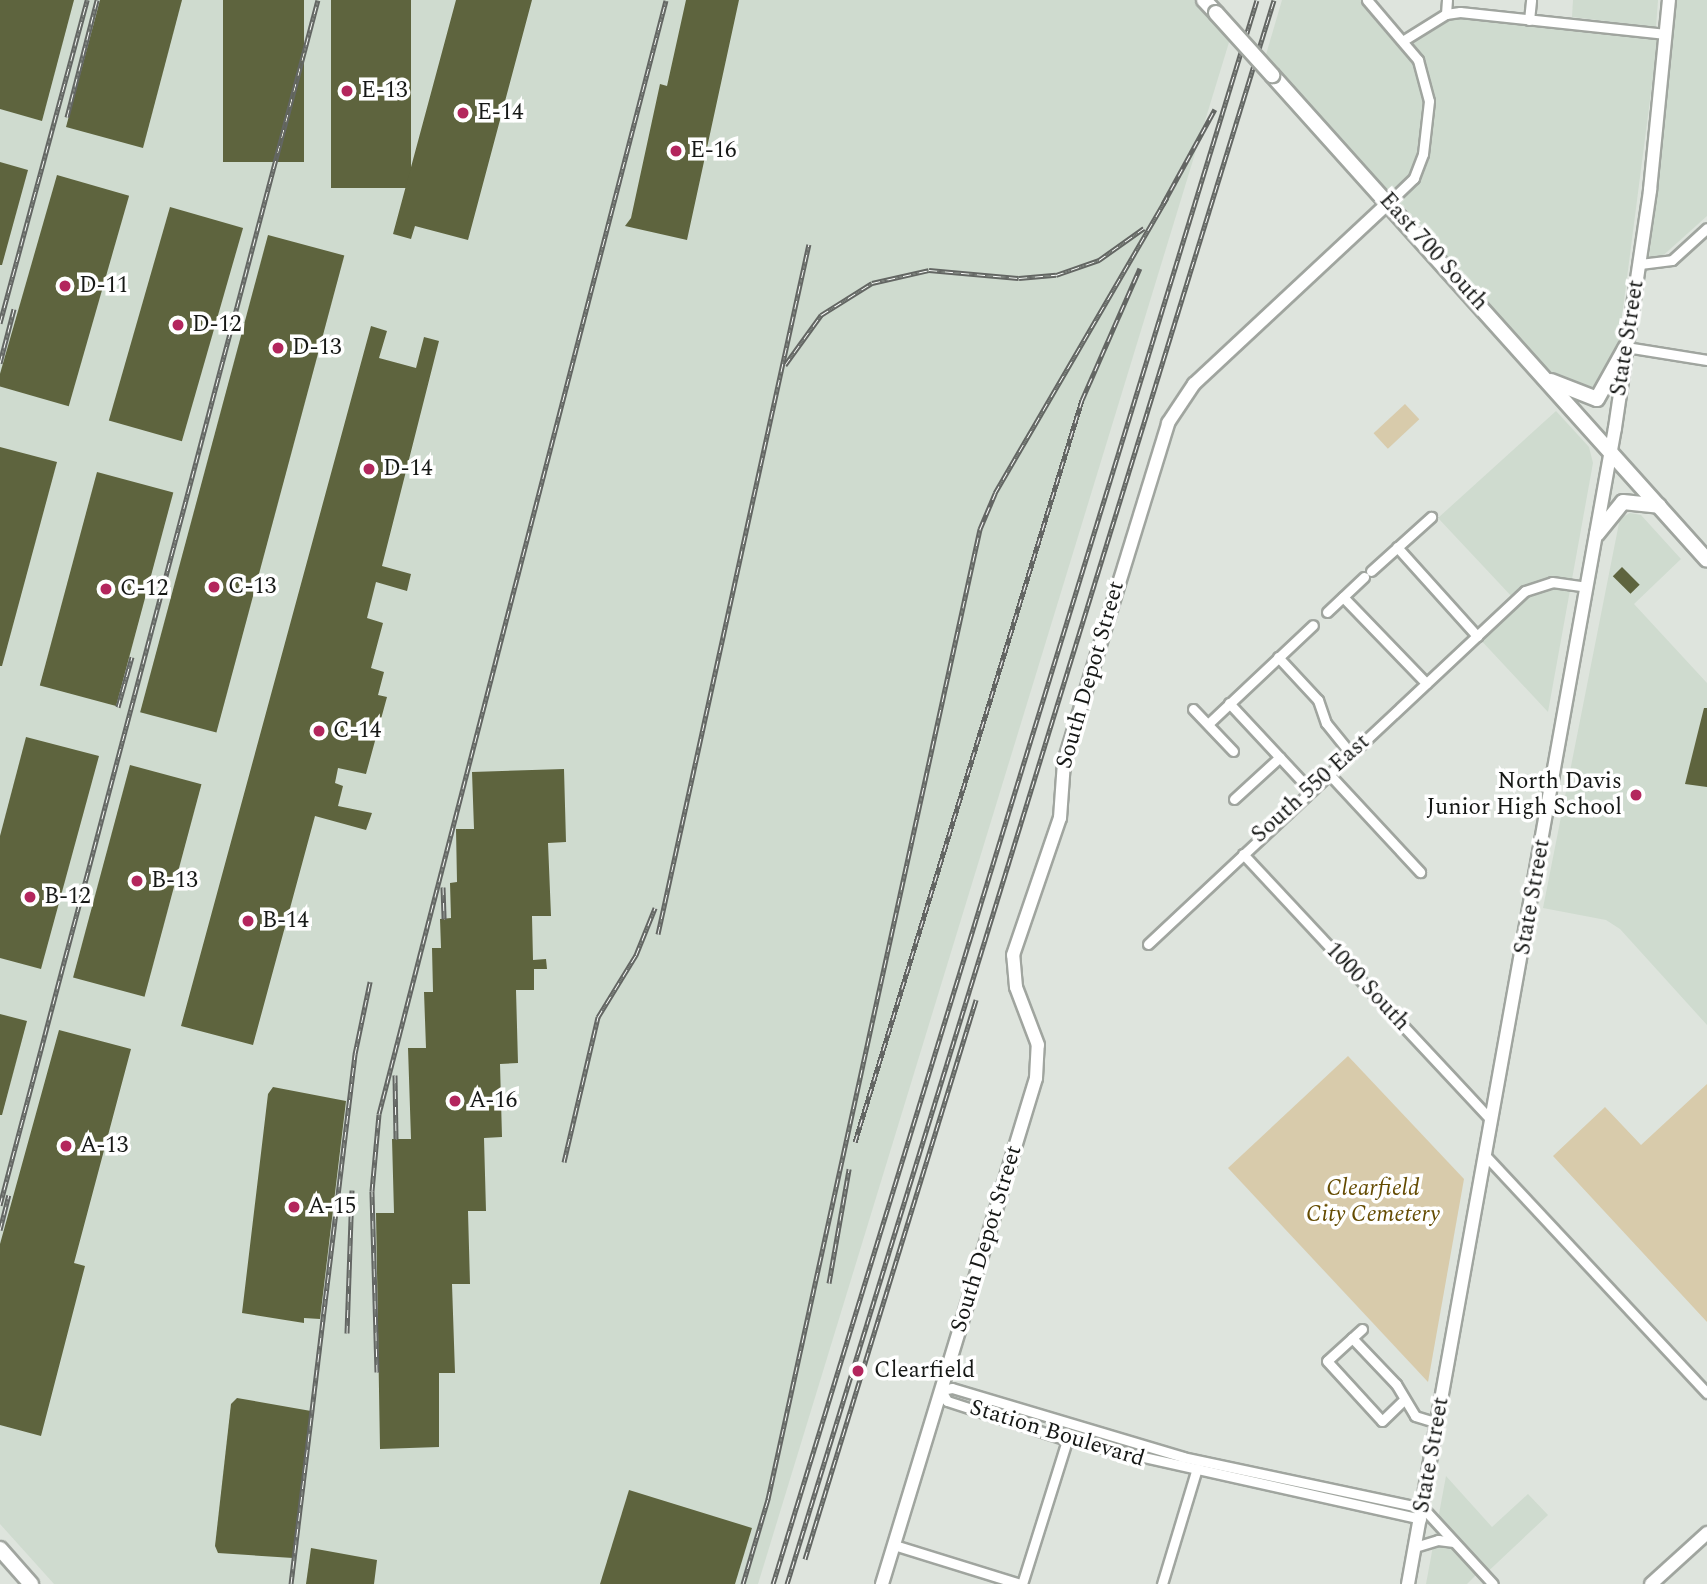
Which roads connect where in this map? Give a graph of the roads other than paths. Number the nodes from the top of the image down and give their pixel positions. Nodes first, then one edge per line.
1 (1204, 0) edge
2 (1367, 0) edge
3 (1447, 0) edge
4 (1531, 0) edge
5 (1669, 0) edge
6 (1446, 14) junction
7 (1529, 20) junction
8 (1666, 34) junction
9 (1404, 40) junction
10 (1389, 202) junction
11 (1707, 228) edge
12 (1640, 264) junction
13 (1626, 347) junction
14 (1707, 360) edge
15 (1546, 379) junction
16 (1610, 452) junction
17 (1659, 506) junction
18 (1431, 517) dead end
19 (1597, 534) junction
20 (1397, 547) junction
21 (1707, 560) edge
22 (1587, 587) junction
23 (1343, 597) junction
24 (1327, 612) dead end
25 (1313, 625) dead end
26 (1477, 636) junction
27 (1278, 657) junction
28 (1426, 683) junction
29 (1229, 703) junction
30 (1193, 709) dead end
31 (1208, 724) junction
32 (1233, 751) dead end
33 (1351, 754) junction
34 (1280, 757) junction
35 (1329, 774) junction
36 (1311, 791) junction
37 (1234, 799) dead end
38 (1243, 854) junction
39 (1420, 872) dead end
40 (1148, 944) dead end
41 (1491, 1120) junction
42 (1484, 1154) junction
43 (1362, 1329) dead end
44 (1352, 1338) junction
45 (941, 1390) junction
46 (1707, 1393) edge
47 (1402, 1402) junction
48 (1438, 1423) junction
49 (1067, 1440) junction
50 (1200, 1460) junction
51 (1196, 1472) junction
52 (1422, 1513) junction
53 (1707, 1533) edge
54 (1454, 1542) junction
55 (894, 1545) junction
56 (1415, 1548) junction
57 (0, 1549) edge
58 (30, 1583) edge
59 (882, 1584) edge
60 (1021, 1584) edge
61 (1162, 1584) edge
62 (1408, 1584) edge
63 (1493, 1584) edge
64 (1651, 1584) edge

1 - 10 main road, East 700 South, bridge
2 - 9 street
3 - 6 street
4 - 7 street
5 - 8 main road, State Street
6 - 7 street
6 - 9 street
7 - 8 street
8 - 12 main road, State Street
9 - 10 street
10 - 15 main road, East 700 South
10 - 45 main road, South Depot Street
11 - 12 street
12 - 13 main road, State Street
13 - 14 street
13 - 15 main road
13 - 16 main road, State Street
15 - 16 main road, East 700 South
16 - 17 main road, East 700 South
16 - 19 main road, State Street
17 - 19 main road
17 - 21 main road, East 700 South
18 - 20 street
19 - 22 main road, State Street
20 - 23 street
20 - 26 street
22 - 26 street, South 550 East
22 - 41 main road, State Street
23 - 24 street
23 - 28 street
25 - 27 street
26 - 28 street, South 550 East
27 - 29 street
27 - 33 street
28 - 33 street, South 550 East
29 - 31 street
29 - 34 street
30 - 31 street
31 - 32 street
33 - 35 street, South 550 East
34 - 36 street
34 - 37 street
35 - 36 street, South 550 East
35 - 39 street
36 - 38 street, South 550 East
38 - 40 street, South 550 East
38 - 41 street, 1000 South
41 - 42 main road, State Street
42 - 46 street
42 - 48 main road, State Street
43 - 44 street
44 - 47 street
44 - 47 street
45 - 49 street, Station Boulevard
45 - 50 street, Station Boulevard
45 - 55 main road, South Depot Street
47 - 48 street
48 - 52 main road, State Street
49 - 51 street, Station Boulevard
49 - 60 street
50 - 51 street
50 - 52 street, Station Boulevard
51 - 52 street, Station Boulevard
51 - 61 street
52 - 54 street
52 - 56 main road, State Street
53 - 64 main road
54 - 56 street
54 - 63 street
55 - 59 main road, South Depot Street
55 - 60 street
56 - 62 main road, State Street
57 - 58 main road

